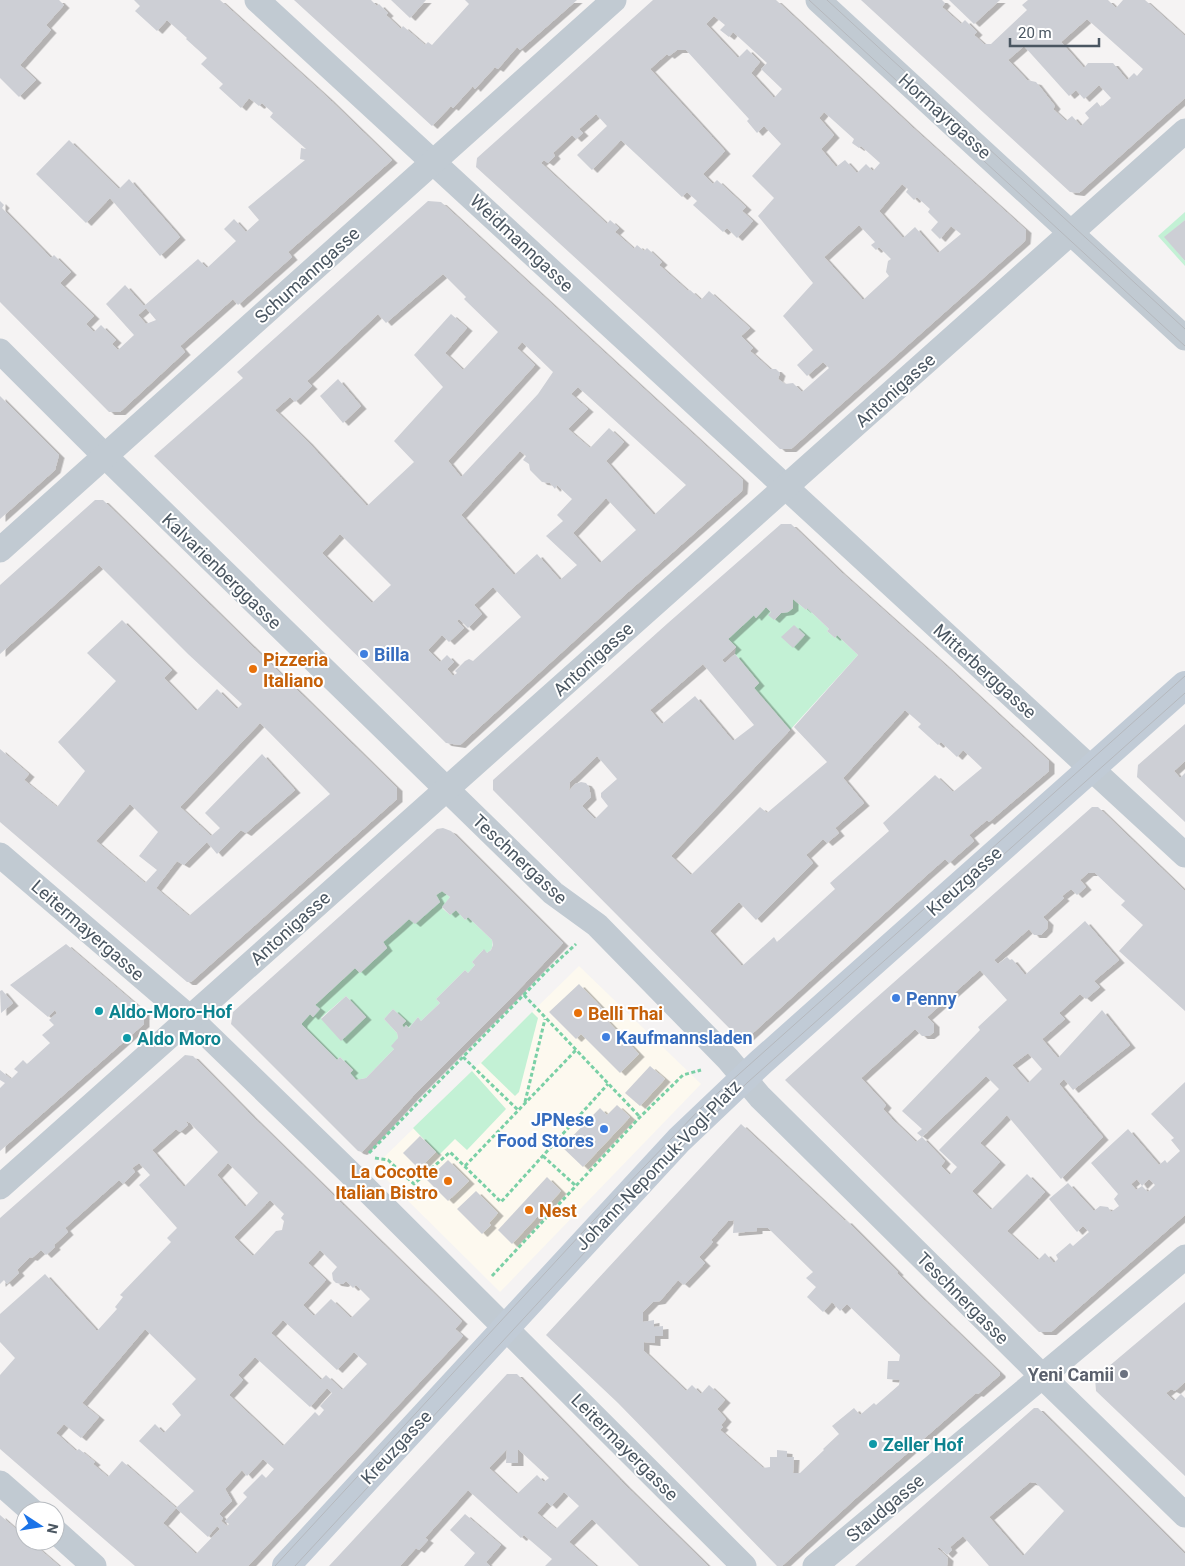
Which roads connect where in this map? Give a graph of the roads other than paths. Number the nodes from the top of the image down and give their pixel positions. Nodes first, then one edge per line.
1 (257, 0) edge
2 (614, 0) edge
3 (818, 0) edge
4 (1185, 131) edge
5 (434, 162) junction
6 (1072, 232) junction
7 (1185, 338) edge
8 (0, 351) edge
9 (105, 456) junction
10 (785, 488) junction
11 (0, 550) edge
12 (1185, 685) edge
13 (1092, 768) junction
14 (446, 789) junction
15 (0, 855) edge
16 (1185, 855) edge
17 (597, 925) joint
18 (189, 1017) junction
19 (744, 1077) junction
20 (0, 1186) edge
21 (1185, 1257) edge
22 (506, 1328) junction
23 (1043, 1377) junction
24 (0, 1483) edge
25 (21, 1501) edge
26 (1185, 1515) edge
27 (65, 1541) edge
28 (94, 1566) edge
29 (286, 1566) edge
30 (744, 1566) edge
31 (815, 1566) edge

1 - 5 street, Weidmanngasse
2 - 5 street, Schumanngasse
3 - 6 street, Hormayrgasse
4 - 6 street, Antonigasse
5 - 9 street, Schumanngasse
5 - 10 street, Weidmanngasse
6 - 7 street, Hormayrgasse
6 - 10 street, Antonigasse
8 - 9 street, Kalvarienberggasse
9 - 11 street, Schumanngasse
9 - 14 street, Kalvarienberggasse
10 - 13 street, Mitterberggasse
10 - 14 street, Antonigasse
12 - 13 street, Kreuzgasse
13 - 16 street, Mitterberggasse
13 - 19 street, Kreuzgasse
14 - 17 street, Teschnergasse
14 - 18 street, Antonigasse
15 - 18 street, Leitermayergasse
17 - 19 street, Johann-Nepomuk-Vogl-Platz
18 - 20 street, Antonigasse
18 - 22 street, Leitermayergasse
19 - 22 street, Johann-Nepomuk-Vogl-Platz
19 - 23 street, Teschnergasse
21 - 23 street, Staudgasse
22 - 29 street, Kreuzgasse
22 - 30 street, Leitermayergasse
23 - 26 street, Teschnergasse
23 - 31 street, Staudgasse
24 - 25 street
27 - 28 street

